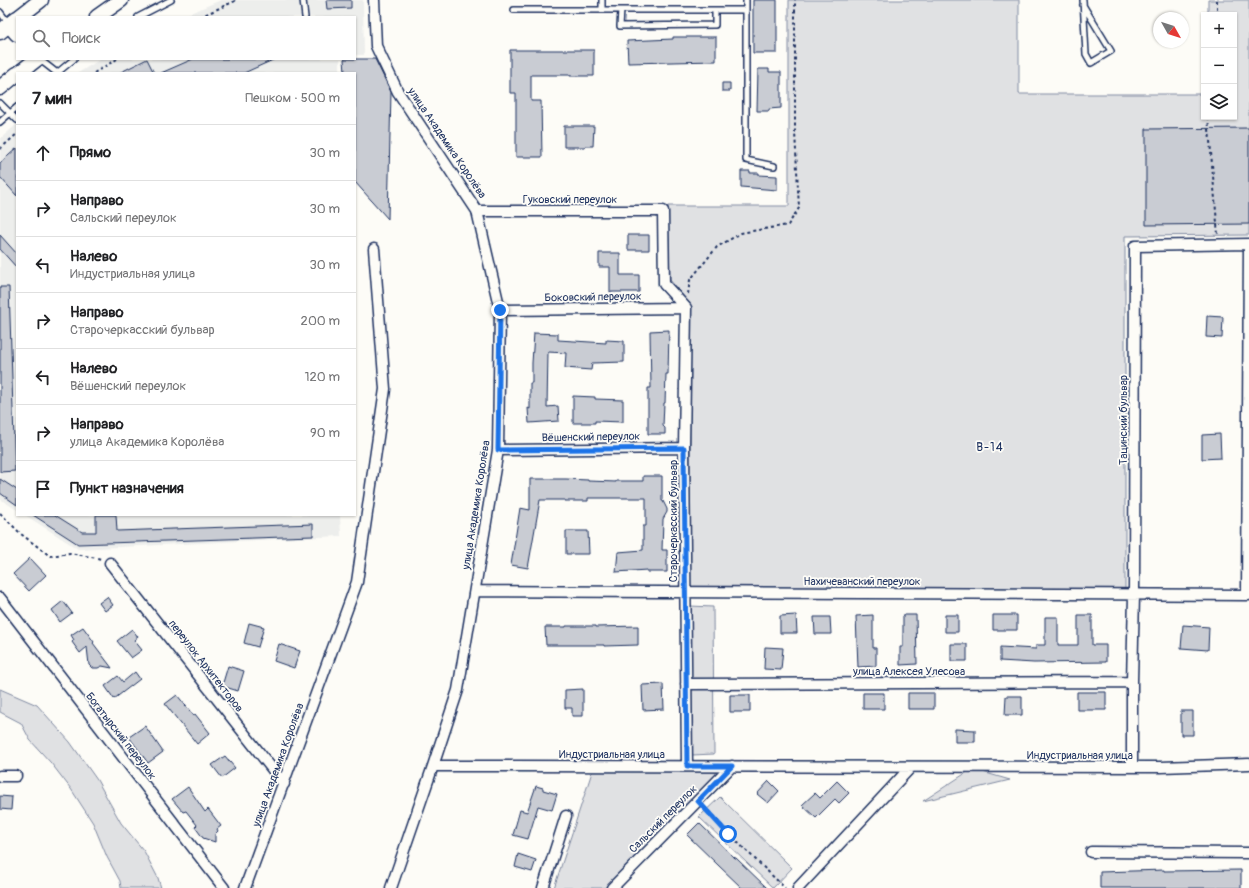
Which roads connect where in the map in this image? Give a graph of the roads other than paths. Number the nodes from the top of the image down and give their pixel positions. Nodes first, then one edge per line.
1 (41, 0) edge
2 (121, 0) edge
3 (171, 0) edge
4 (303, 0) edge
5 (374, 0) edge
6 (602, 0) edge
7 (746, 0) edge
8 (1083, 3) edge
9 (514, 10) dead end
10 (602, 10) junction
11 (621, 10) junction
12 (714, 10) junction
13 (746, 10) junction
14 (0, 12) edge
15 (22, 16) edge
16 (97, 16) edge
17 (140, 16) edge
18 (305, 16) edge
19 (12, 25) edge
20 (37, 60) edge
21 (39, 60) edge
22 (73, 60) edge
23 (21, 72) edge
24 (56, 72) edge
25 (58, 72) edge
26 (16, 76) edge
27 (0, 88) edge
28 (0, 104) edge
29 (16, 108) edge
30 (10, 113) junction
31 (16, 119) edge
32 (0, 122) edge
33 (774, 166) dead end
34 (478, 211) junction
35 (1249, 244) edge
36 (374, 249) dead end
37 (686, 308) junction
38 (500, 310) junction
39 (684, 448) junction
40 (498, 450) junction
41 (110, 563) road end
42 (475, 591) junction
43 (685, 592) junction
44 (1134, 595) junction
45 (1248, 595) edge
46 (0, 598) edge
47 (1132, 682) junction
48 (686, 684) junction
49 (1249, 764) edge
50 (433, 766) junction
51 (687, 766) junction
52 (732, 766) junction
53 (911, 767) junction
54 (1132, 767) junction
55 (0, 776) edge
56 (16, 776) dead end
57 (284, 784) junction
58 (566, 816) dead end
59 (1091, 852) dead end
60 (1249, 853) edge
61 (617, 886) edge
62 (224, 888) edge
63 (245, 888) edge
64 (391, 888) edge
65 (543, 888) edge
66 (798, 888) edge

1 - 15 main road
2 - 16 main road
3 - 17 lane
4 - 18 lane
5 - 34 street, улица Академика Королёва
6 - 10 lane
7 - 13 lane
8 - 8 lane
9 - 10 lane
10 - 11 lane
11 - 12 lane
11 - 12 lane
12 - 13 lane
13 - 33 lane
14 - 19 lane
20 - 23 main road
21 - 24 lane
22 - 25 lane
26 - 27 main road
28 - 30 lane
29 - 30 lane
30 - 31 lane
30 - 32 lane
34 - 37 street, Гуковский переулок
34 - 38 street, улица Академика Королёва
35 - 44 street, Тацинский бульвар
35 - 45 street
36 - 57 street, улица Академика Королёва
37 - 38 street, Боковский переулок
37 - 39 street, Старочеркасский бульвар
38 - 40 street, улица Академика Королёва
39 - 40 street, Вёшенский переулок
39 - 43 street, Старочеркасский бульвар
40 - 42 street, улица Академика Королёва
41 - 57 street, переулок Архитекторов
42 - 43 street, Нахичеванский переулок
42 - 50 street, улица Академика Королёва
43 - 44 street, Нахичеванский переулок
43 - 48 street, Старочеркасский бульвар
44 - 45 street, Нахичеванский переулок
44 - 47 street, Тацинский бульвар
46 - 62 street, Богатырский переулок
47 - 48 street, улица Алексея Улесова
47 - 54 street, Тацинский бульвар
48 - 51 street, Старочеркасский бульвар
49 - 54 street, Индустриальная улица
50 - 51 street, Индустриальная улица
50 - 64 street, улица Академика Королёва
51 - 52 street, Индустриальная улица
52 - 53 street, Индустриальная улица
52 - 61 street, Сальский переулок
53 - 54 street, Индустриальная улица
53 - 66 street
55 - 56 street
57 - 63 street, улица Академика Королёва
58 - 65 street
59 - 60 street

